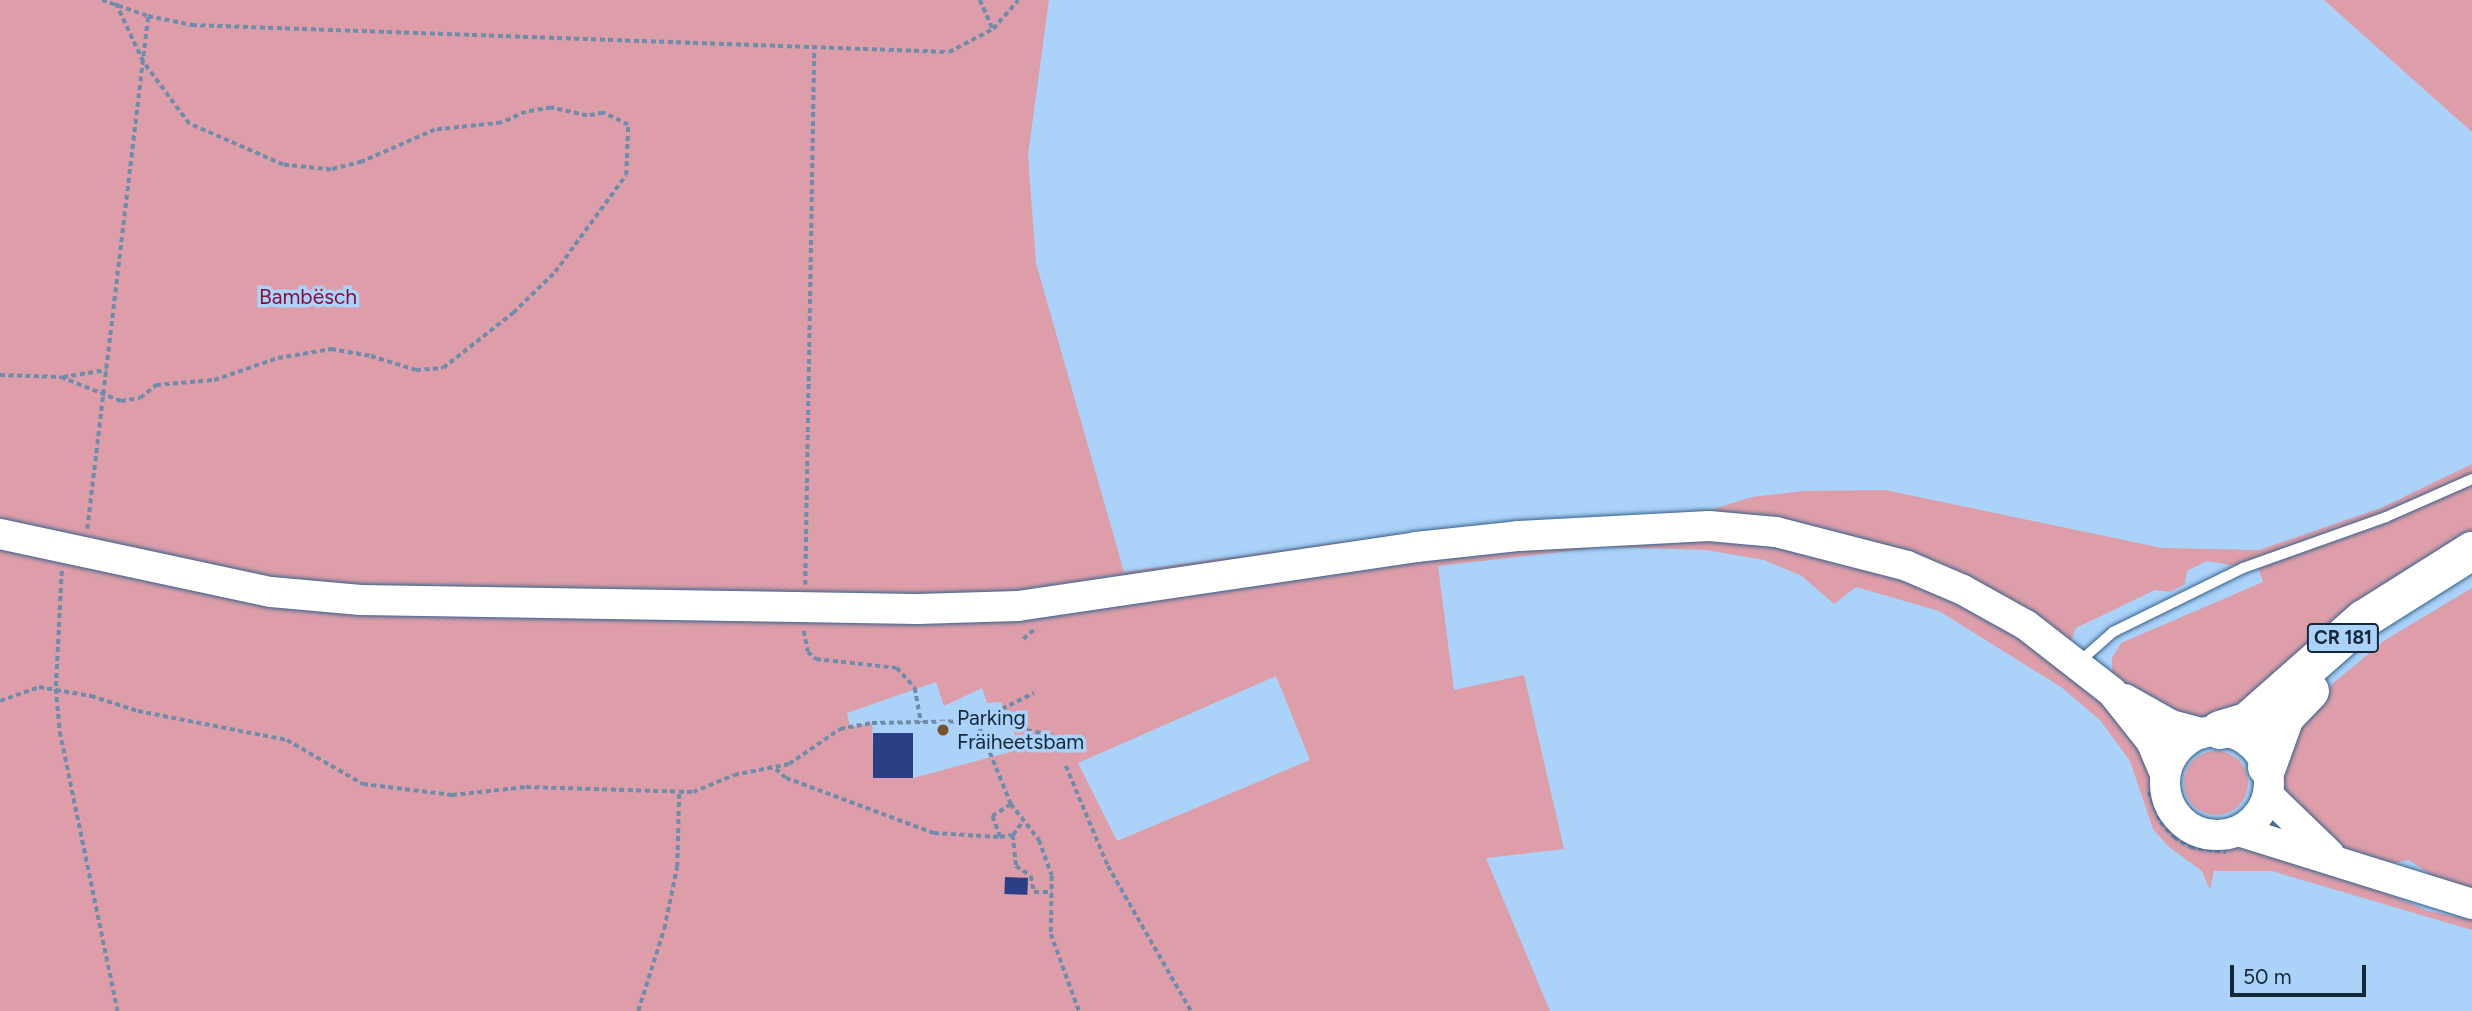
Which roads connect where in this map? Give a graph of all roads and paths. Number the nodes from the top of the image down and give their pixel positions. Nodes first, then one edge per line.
1 (102, 0) edge
2 (979, 0) edge
3 (1018, 0) edge
4 (115, 2) edge
5 (148, 16) junction
6 (993, 29) junction
7 (814, 48) junction
8 (143, 62) junction
9 (106, 370) junction
10 (0, 375) edge
11 (61, 377) junction
12 (103, 395) junction
13 (2472, 479) edge
14 (0, 534) edge
15 (74, 550) junction
16 (2472, 551) edge
17 (2472, 573) edge
18 (805, 586) dead end
19 (1043, 621) dead end
20 (804, 627) dead end
21 (1023, 639) dead end
22 (2079, 662) junction
23 (56, 689) junction
24 (2112, 692) junction
25 (1034, 693) dead end
26 (0, 701) edge
27 (977, 721) junction
28 (920, 722) junction
29 (2210, 732) junction
30 (1053, 735) dead end
31 (1066, 766) dead end
32 (776, 769) junction
33 (2156, 780) junction
34 (2268, 781) junction
35 (679, 793) junction
36 (1011, 804) junction
37 (1022, 822) junction
38 (1013, 835) junction
39 (1000, 837) junction
40 (2237, 841) junction
41 (2335, 859) junction
42 (1052, 892) junction
43 (2472, 904) edge
44 (118, 1011) edge
45 (638, 1011) edge
46 (1079, 1011) edge
47 (1191, 1011) edge

1 - 4 path
2 - 6 path
3 - 6 path
4 - 5 path
4 - 8 path
5 - 7 path
5 - 8 path
6 - 7 path
7 - 18 path
8 - 9 path
8 - 12 path
9 - 11 path
9 - 12 path
10 - 11 path
11 - 12 path
12 - 15 path
13 - 22 lane
14 - 15 main road
15 - 22 main road
15 - 23 path
16 - 29 highway, CR 181
17 - 34 highway
19 - 21 path
20 - 28 path
22 - 24 main road
23 - 26 path
23 - 35 path
23 - 44 path
24 - 29 main road
24 - 33 main road
25 - 27 path
27 - 28 path
27 - 30 path
27 - 36 path
28 - 32 path
29 - 33 main road
29 - 34 main road
31 - 47 path
32 - 35 path
32 - 39 path
33 - 40 main road
33 - 40 path
34 - 40 main road
34 - 41 main road
35 - 45 path
36 - 37 path
36 - 39 path
37 - 38 path
37 - 42 path
38 - 39 path
38 - 42 path
40 - 41 main road
41 - 43 main road
42 - 46 path

